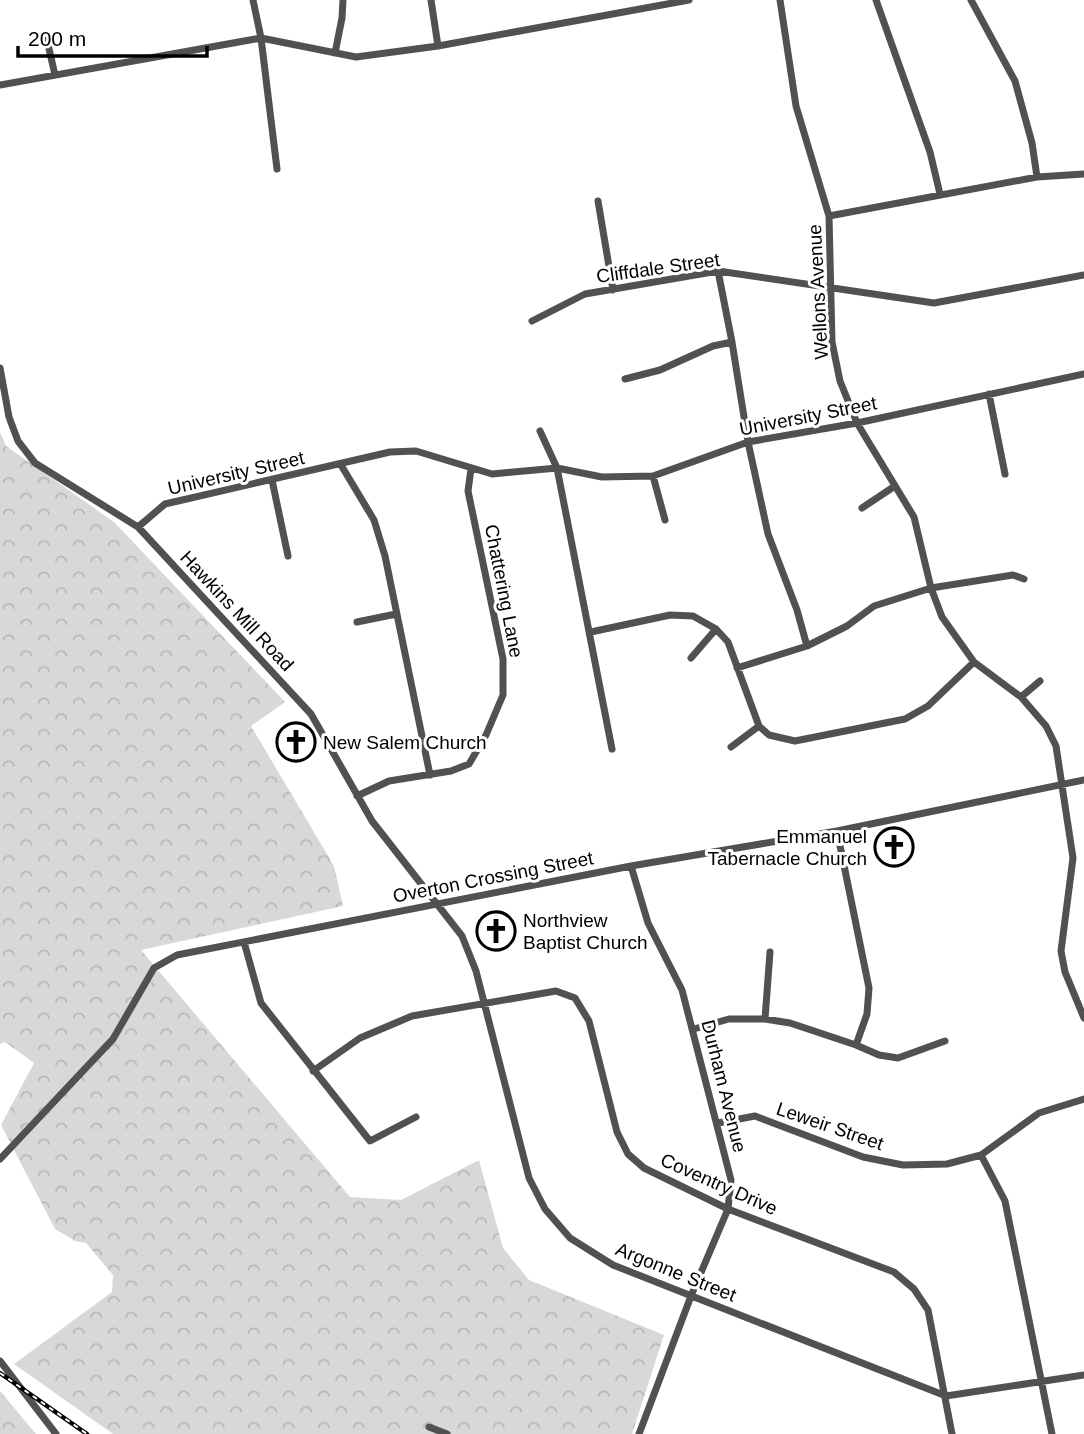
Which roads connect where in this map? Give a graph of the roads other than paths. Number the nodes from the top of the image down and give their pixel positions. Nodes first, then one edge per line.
1 (253, 0) edge
2 (343, 0) edge
3 (431, 0) edge
4 (689, 0) edge
5 (780, 0) edge
6 (876, 0) edge
7 (971, 0) edge
8 (261, 38) junction
9 (47, 40) dead end
10 (438, 46) junction
11 (335, 52) junction
12 (55, 75) junction
13 (0, 85) edge
14 (277, 169) dead end
15 (1084, 174) edge
16 (1037, 177) junction
17 (940, 194) junction
18 (598, 201) dead end
19 (830, 216) junction
20 (718, 271) junction
21 (1084, 275) edge
22 (832, 289) junction
23 (613, 290) junction
24 (532, 321) dead end
25 (732, 342) junction
26 (0, 368) edge
27 (1084, 374) edge
28 (625, 379) dead end
29 (989, 394) junction
30 (857, 423) junction
31 (540, 430) dead end
32 (748, 442) junction
33 (341, 465) junction
34 (557, 468) junction
35 (471, 469) junction
36 (1005, 474) dead end
37 (653, 476) junction
38 (272, 480) junction
39 (895, 486) junction
40 (862, 508) dead end
41 (665, 520) dead end
42 (138, 527) junction
43 (288, 556) dead end
44 (1024, 579) dead end
45 (931, 588) junction
46 (396, 614) junction
47 (357, 622) dead end
48 (716, 629) junction
49 (591, 632) junction
50 (807, 646) junction
51 (691, 658) dead end
52 (974, 662) junction
53 (737, 668) junction
54 (1040, 681) dead end
55 (1021, 697) junction
56 (759, 726) junction
57 (731, 747) dead end
58 (612, 749) dead end
59 (430, 775) junction
60 (1084, 780) edge
61 (1062, 784) junction
62 (357, 796) junction
63 (837, 831) junction
64 (631, 866) junction
65 (435, 904) junction
66 (244, 942) junction
67 (769, 952) dead end
68 (483, 1002) junction
69 (1084, 1018) edge
70 (765, 1019) junction
71 (694, 1029) junction
72 (946, 1041) dead end
73 (856, 1045) junction
74 (313, 1071) junction
75 (1084, 1099) edge
76 (415, 1118) dead end
77 (718, 1123) junction
78 (981, 1155) junction
79 (0, 1159) edge
80 (728, 1209) junction
81 (691, 1296) junction
82 (0, 1360) edge
83 (1084, 1375) edge
84 (1042, 1383) junction
85 (946, 1396) junction
86 (429, 1427) dead end
87 (56, 1434) edge
88 (447, 1434) edge
89 (639, 1434) edge
90 (952, 1434) edge
91 (1052, 1434) edge

1 - 8 street
2 - 11 street
3 - 10 street
4 - 10 street
5 - 19 street, Wellons Avenue
6 - 17 street
7 - 16 street
8 - 11 street
8 - 12 street
8 - 14 street
9 - 12 street
10 - 11 street
12 - 13 street
15 - 16 street
16 - 17 street
17 - 19 street
18 - 23 street
19 - 22 street, Wellons Avenue
20 - 22 street, Cliffdale Street
20 - 23 street, Cliffdale Street
20 - 25 street
21 - 22 street, Cliffdale Street
22 - 30 street, Wellons Avenue
23 - 24 street, Cliffdale Street
25 - 28 street
25 - 32 street
26 - 42 street, Hawkins Mill Road
27 - 29 street, University Street
29 - 30 street, University Street
29 - 36 street
30 - 32 street, University Street
30 - 39 street, Wellons Avenue
31 - 34 street
32 - 37 street, University Street
32 - 50 street
33 - 35 street, University Street
33 - 38 street, University Street
33 - 46 street
34 - 35 street, University Street
34 - 37 street, University Street
34 - 49 street
35 - 59 street, Chattering Lane
37 - 41 street
38 - 42 street, University Street
38 - 43 street
39 - 40 street
39 - 45 street, Wellons Avenue
42 - 62 street, Hawkins Mill Road
44 - 45 street
45 - 50 street
45 - 52 street, Wellons Avenue
46 - 47 street
46 - 59 street
48 - 49 street
48 - 51 street
48 - 53 street
49 - 58 street
50 - 53 street
52 - 55 street, Wellons Avenue
52 - 56 street
53 - 56 street
54 - 55 street
55 - 61 street, Wellons Avenue
56 - 57 street
59 - 62 street, Chattering Lane
60 - 61 street, Overton Crossing Street
61 - 63 street, Overton Crossing Street
61 - 69 street, Wellons Avenue
62 - 65 street, Hawkins Mill Road
63 - 64 street, Overton Crossing Street
63 - 73 street
64 - 65 street, Overton Crossing Street
64 - 71 street, Durham Avenue
65 - 66 street, Overton Crossing Street
65 - 68 street, Argonne Street
66 - 74 street
66 - 79 street, Overton Crossing Street
67 - 70 street
68 - 74 street, Coventry Drive
68 - 80 street, Coventry Drive
68 - 81 street, Argonne Street
70 - 71 street
70 - 73 street
71 - 77 street, Durham Avenue
72 - 73 street
74 - 76 street
75 - 78 street, Leweir Street
77 - 78 street, Leweir Street
77 - 80 street, Durham Avenue
78 - 84 street
80 - 81 street, Durham Avenue
80 - 85 street, Coventry Drive
81 - 85 street, Argonne Street
81 - 89 street, Durham Avenue
82 - 87 street
83 - 84 street, Argonne Street
84 - 85 street, Argonne Street
84 - 91 street
85 - 90 street, Coventry Drive
86 - 88 street

